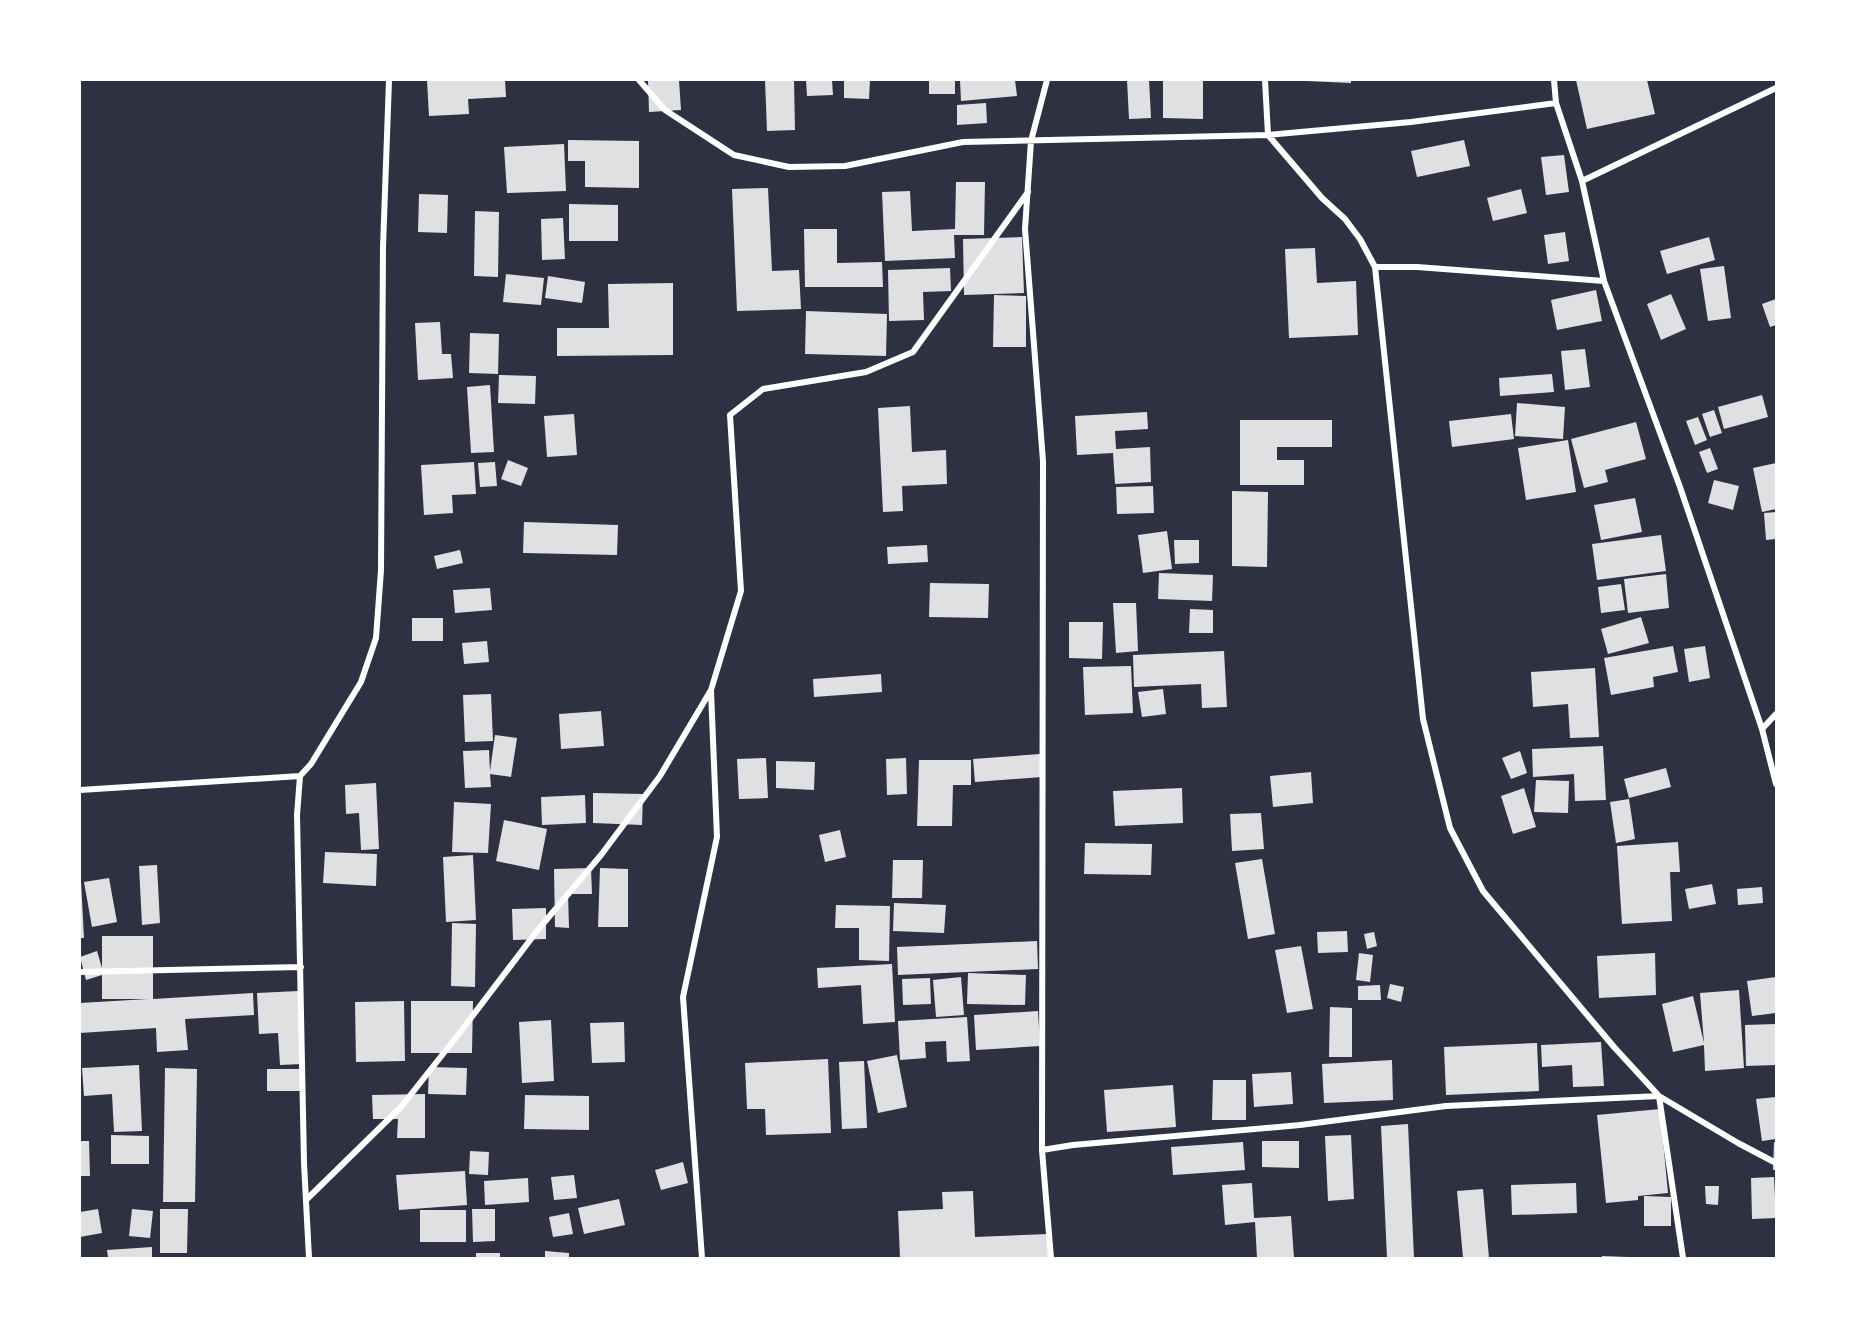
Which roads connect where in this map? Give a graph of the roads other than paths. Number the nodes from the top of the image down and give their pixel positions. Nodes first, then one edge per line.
1 (389, 80) edge
2 (639, 80) edge
3 (1047, 80) edge
4 (1265, 80) edge
5 (1554, 80) edge
6 (1776, 88) edge
7 (1557, 103) junction
8 (1268, 135) junction
9 (1031, 141) junction
10 (1582, 181) junction
11 (1028, 192) junction
12 (1374, 267) junction
13 (1604, 281) junction
14 (711, 690) junction
15 (1776, 714) edge
16 (1762, 729) junction
17 (300, 776) junction
18 (1776, 784) edge
19 (80, 790) edge
20 (301, 967) junction
21 (80, 972) edge
22 (1659, 1096) junction
23 (1042, 1150) junction
24 (1776, 1163) edge
25 (306, 1200) junction
26 (309, 1258) edge
27 (702, 1258) edge
28 (1051, 1258) edge
29 (1683, 1258) edge

1 - 17 street
2 - 9 street
3 - 9 street
4 - 8 street
5 - 7 street
6 - 10 street
7 - 8 street
7 - 10 street
8 - 9 street
8 - 12 street
9 - 11 street
10 - 13 street
11 - 14 street
11 - 23 street
12 - 13 street
12 - 22 street
13 - 16 street
14 - 25 street
14 - 27 street
15 - 16 street
16 - 18 street
17 - 19 street
17 - 20 street
20 - 21 street
20 - 25 street
22 - 23 street
22 - 24 street
22 - 29 street
23 - 28 street
25 - 26 street

